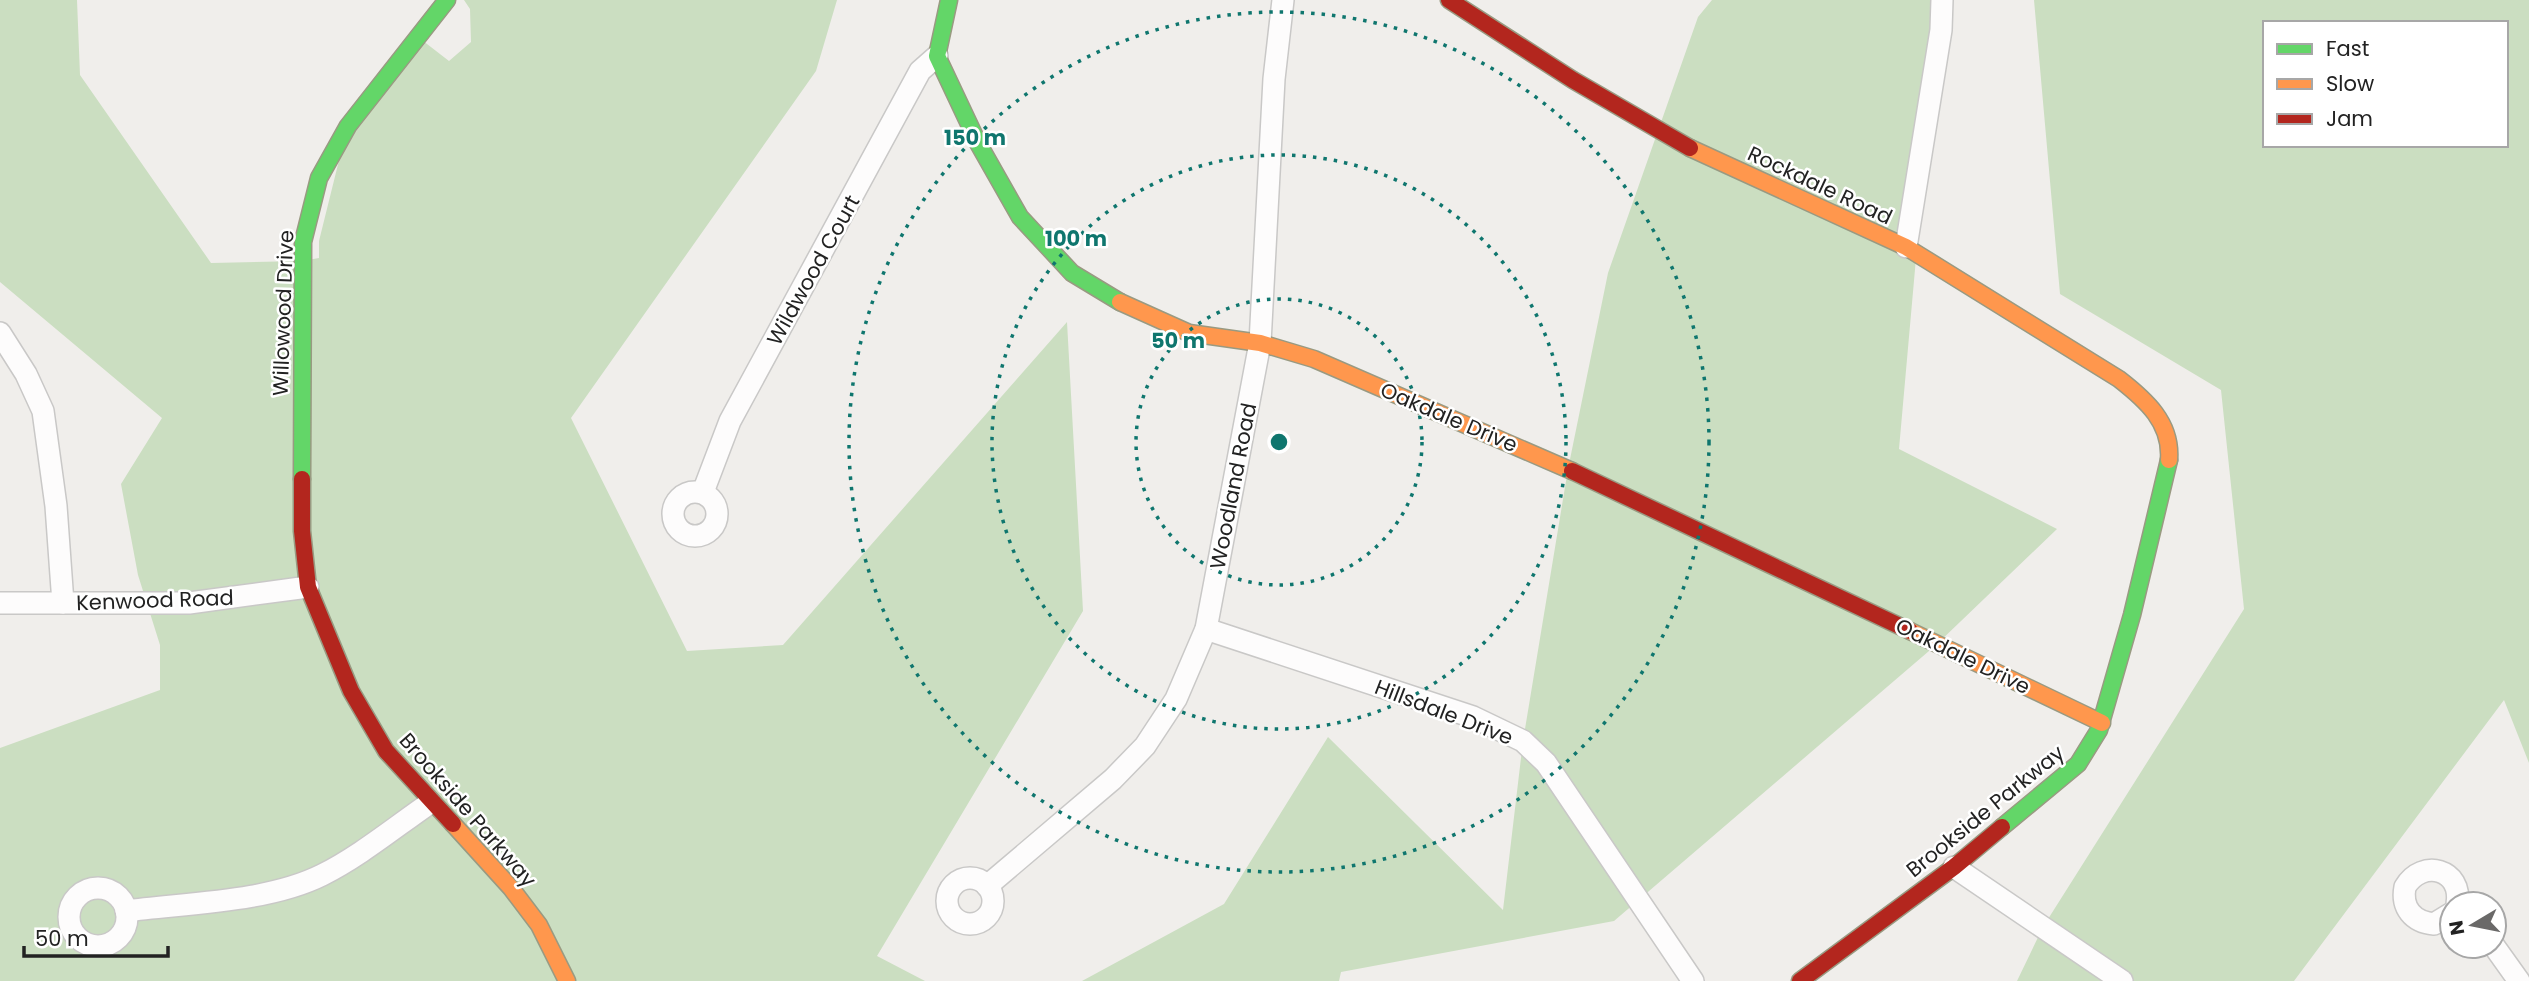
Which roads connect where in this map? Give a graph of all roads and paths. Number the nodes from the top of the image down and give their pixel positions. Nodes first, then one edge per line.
1 (447, 0) edge
2 (948, 0) edge
3 (1283, 0) edge
4 (1448, 0) edge
5 (1942, 0) edge
6 (937, 56) junction
7 (1906, 247) junction
8 (0, 333) edge
9 (1260, 343) junction
10 (2164, 422) joint
11 (703, 492) dead end
12 (309, 587) junction
13 (0, 603) edge
14 (63, 603) junction
15 (1206, 629) junction
16 (2102, 723) junction
17 (430, 803) junction
18 (1954, 867) junction
19 (987, 886) dead end
20 (126, 911) dead end
21 (2504, 960) edge
22 (567, 981) edge
23 (1693, 981) edge
24 (1800, 981) edge
25 (2122, 981) edge
26 (2519, 981) edge

1 - 12 street, Willowood Drive
2 - 6 street
3 - 9 street, Woodland Road
4 - 7 street, Rockdale Road
5 - 7 street
6 - 9 street, Oakdale Drive
6 - 11 street, Wildwood Court
7 - 10 street, Rockdale Road
8 - 14 street
9 - 15 street, Woodland Road
9 - 16 street, Oakdale Drive
10 - 16 street, Brookside Parkway
12 - 14 street, Kenwood Road
12 - 17 street, Brookside Parkway
13 - 14 street, Kenwood Road
15 - 19 street, Woodland Road
15 - 23 street, Hillsdale Drive
16 - 18 street, Brookside Parkway
17 - 20 street
17 - 22 street, Brookside Parkway
18 - 24 street, Brookside Parkway
18 - 25 street
21 - 26 street

